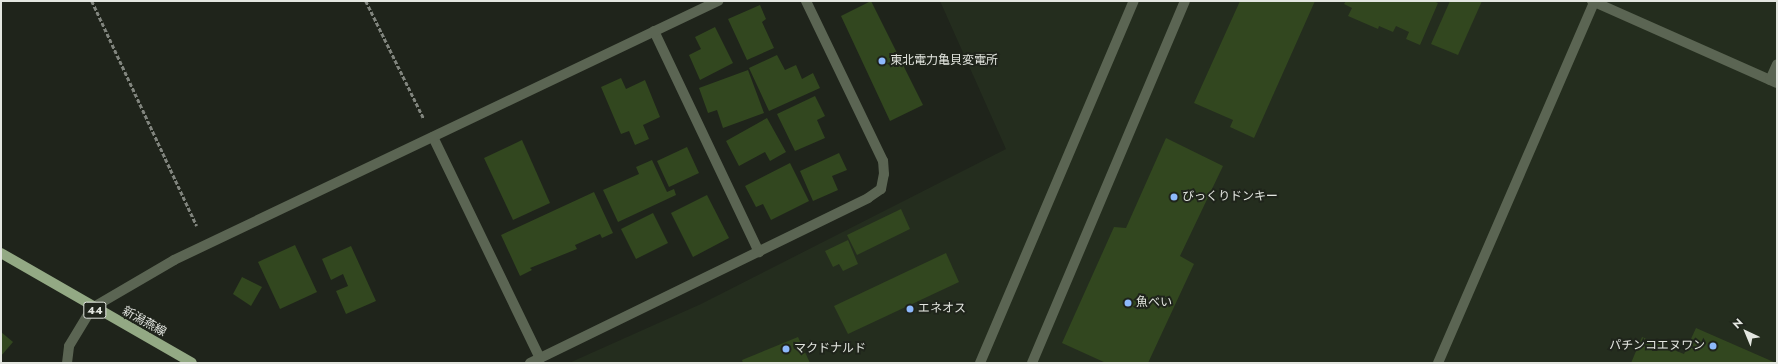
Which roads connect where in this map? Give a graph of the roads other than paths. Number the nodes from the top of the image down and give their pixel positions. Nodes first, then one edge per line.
1 (718, 1) edge
2 (806, 1) edge
3 (1134, 1) edge
4 (1185, 1) edge
5 (1593, 2) edge
6 (654, 31) junction
7 (1777, 64) edge
8 (1774, 82) edge
9 (433, 137) junction
10 (759, 252) junction
11 (1, 253) edge
12 (92, 308) junction
13 (540, 358) junction
14 (67, 363) edge
15 (192, 363) edge
16 (530, 363) edge
17 (980, 363) edge
18 (1032, 363) edge
19 (1438, 363) edge

1 - 6 street
2 - 10 street
3 - 17 street
4 - 18 street
5 - 8 street
5 - 19 street
6 - 9 street
6 - 10 street
7 - 8 street
9 - 12 street
9 - 13 street
10 - 13 street
11 - 12 main road, 新潟燕線 / 44
12 - 14 street
12 - 15 main road, 新潟燕線 / 44
13 - 16 street

